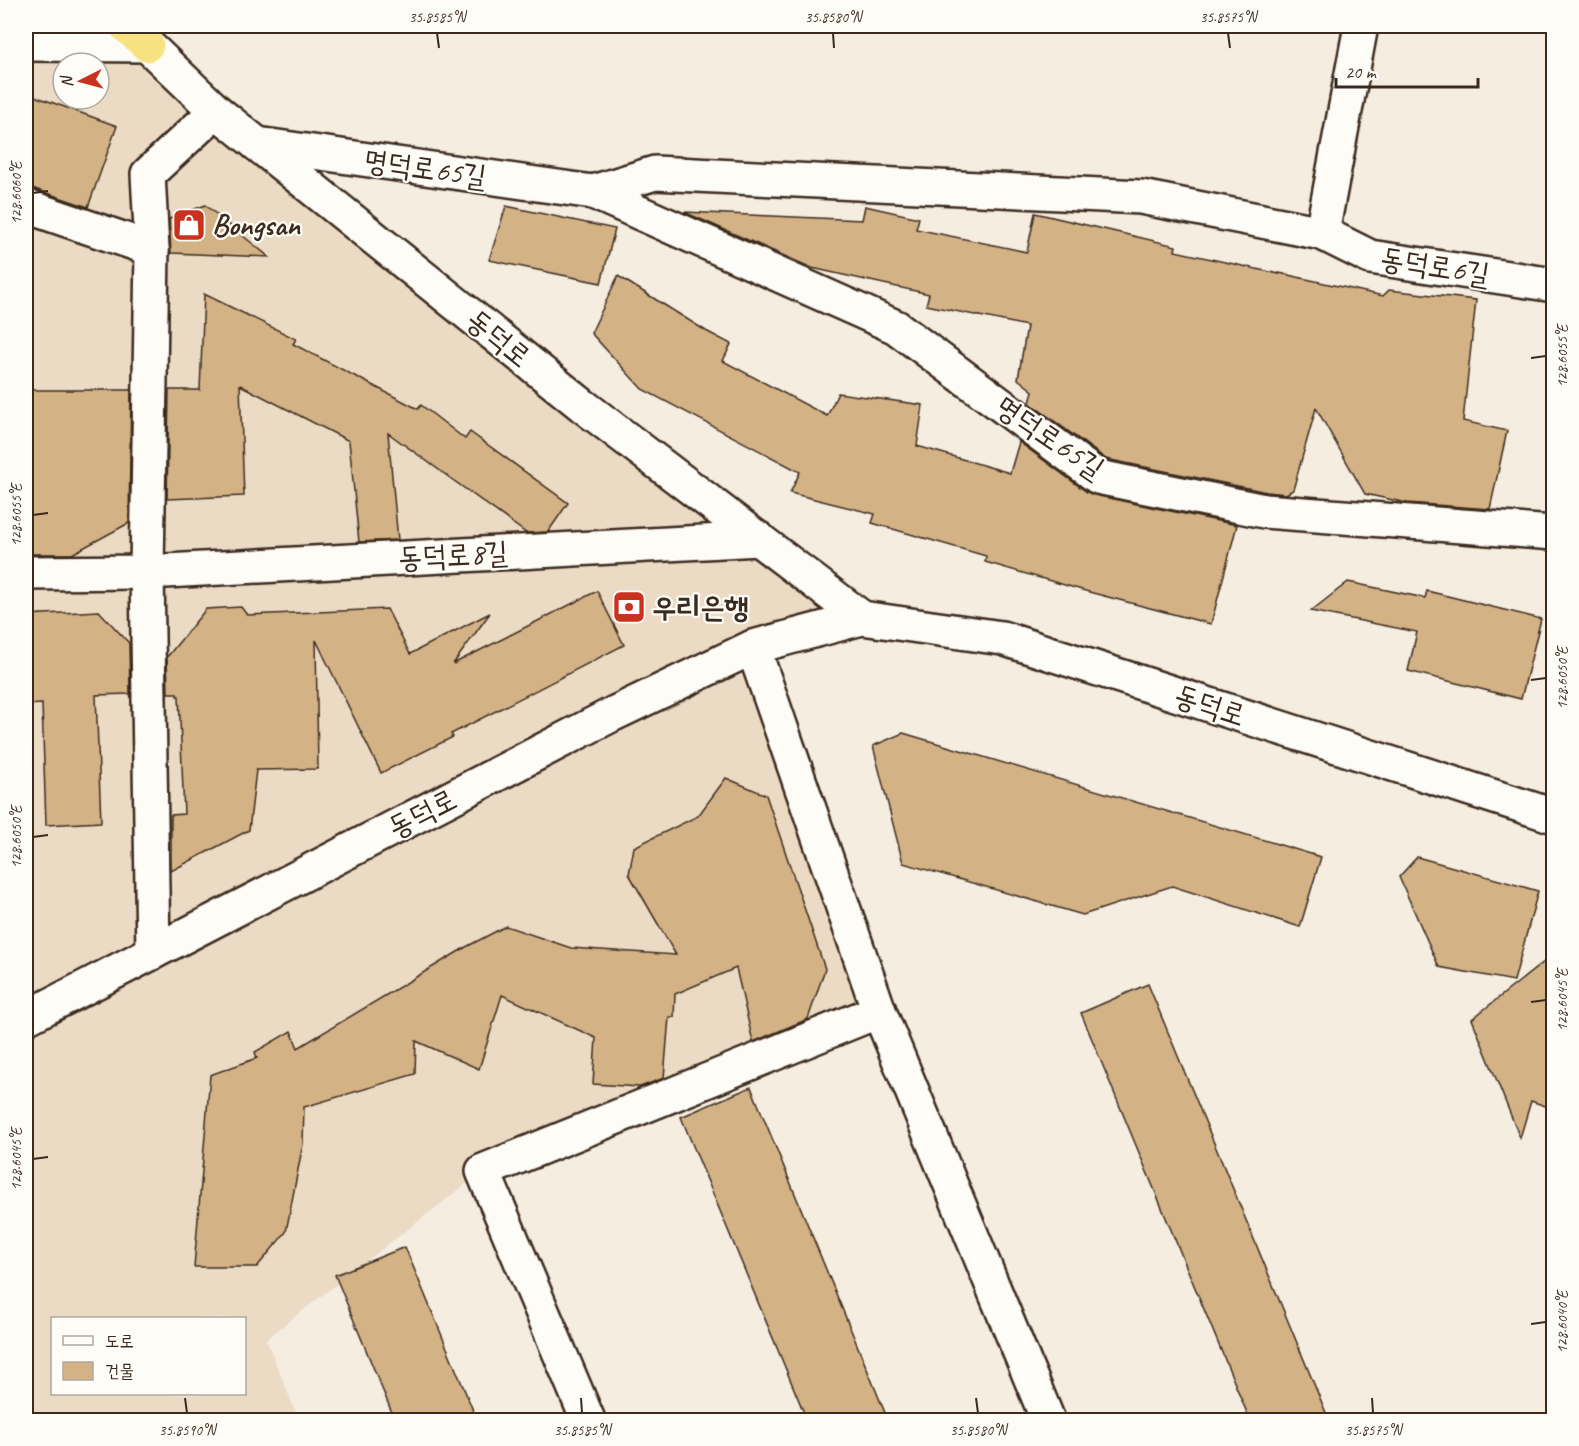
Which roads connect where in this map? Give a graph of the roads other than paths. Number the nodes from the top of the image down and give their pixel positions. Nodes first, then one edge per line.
1 (1361, 26) edge
2 (138, 32) edge
3 (26, 44) edge
4 (216, 111) junction
5 (257, 144) junction
6 (593, 192) junction
7 (26, 206) edge
8 (1322, 233) junction
9 (152, 249) junction
10 (1554, 285) edge
11 (1554, 533) edge
12 (759, 538) junction
13 (147, 572) junction
14 (26, 573) edge
15 (862, 618) junction
16 (753, 647) junction
17 (1554, 816) edge
18 (153, 952) junction
19 (879, 1011) junction
20 (26, 1018) edge
21 (588, 1420) edge
22 (1048, 1420) edge

1 - 8 street
2 - 3 street
2 - 4 street, 동덕로
4 - 5 street, 동덕로
4 - 9 street
5 - 6 street, 명덕로65길
5 - 12 street, 동덕로
6 - 8 street, 명덕로65길
6 - 11 street, 명덕로65길
7 - 9 street
8 - 10 street, 동덕로6길
9 - 13 street
12 - 13 street, 동덕로8길
12 - 15 street, 동덕로
13 - 14 street, 동덕로8길
13 - 18 street
15 - 16 street, 동덕로
15 - 17 street, 동덕로
16 - 18 street, 동덕로
16 - 19 street
18 - 20 street, 동덕로
19 - 21 street
19 - 22 street

